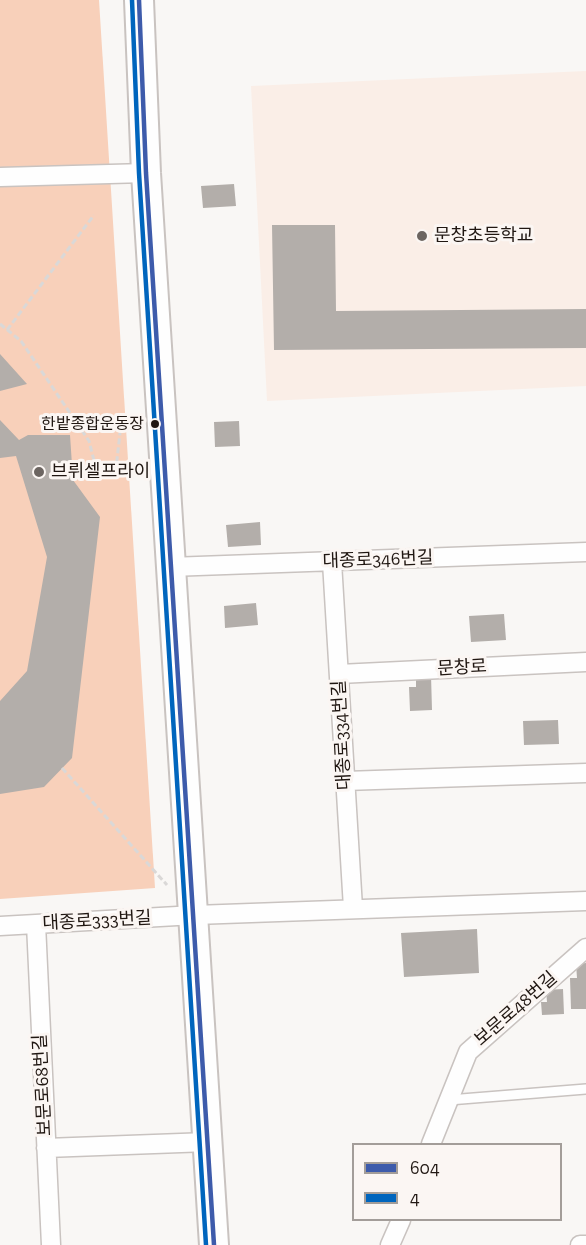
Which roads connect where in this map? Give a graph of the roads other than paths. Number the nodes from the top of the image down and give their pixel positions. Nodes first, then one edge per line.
1 (139, 0) edge
2 (146, 173) junction
3 (0, 177) edge
4 (586, 552) edge
5 (332, 562) junction
6 (170, 567) junction
7 (586, 662) edge
8 (339, 674) junction
9 (586, 773) edge
10 (345, 781) junction
11 (586, 901) edge
12 (353, 908) junction
13 (195, 915) junction
14 (36, 924) junction
15 (0, 926) edge
16 (586, 948) edge
17 (586, 1089) edge
18 (449, 1100) junction
19 (208, 1142) junction
20 (431, 1143) edge
21 (46, 1148) junction
22 (401, 1221) edge
23 (51, 1245) edge
24 (214, 1245) edge
25 (390, 1245) edge
26 (580, 1245) edge
27 (586, 1245) edge

1 - 2 main road
2 - 3 street
2 - 6 main road
4 - 5 street, 대종로346번길
5 - 6 street, 대종로346번길
5 - 8 street, 대종로334번길
6 - 13 main road
7 - 8 street, 문창로
8 - 10 street, 대종로334번길
9 - 10 street
10 - 12 street, 대종로334번길
11 - 12 street
12 - 13 street
13 - 14 street, 대종로333번길
13 - 19 main road
14 - 15 street, 대종로333번길
14 - 21 street, 보문로68번길
16 - 18 street, 보문로48번길
17 - 18 lane
18 - 20 street, 보문로48번길
19 - 21 street
19 - 24 main road
21 - 23 street, 보문로68번길
22 - 25 street
26 - 27 street

